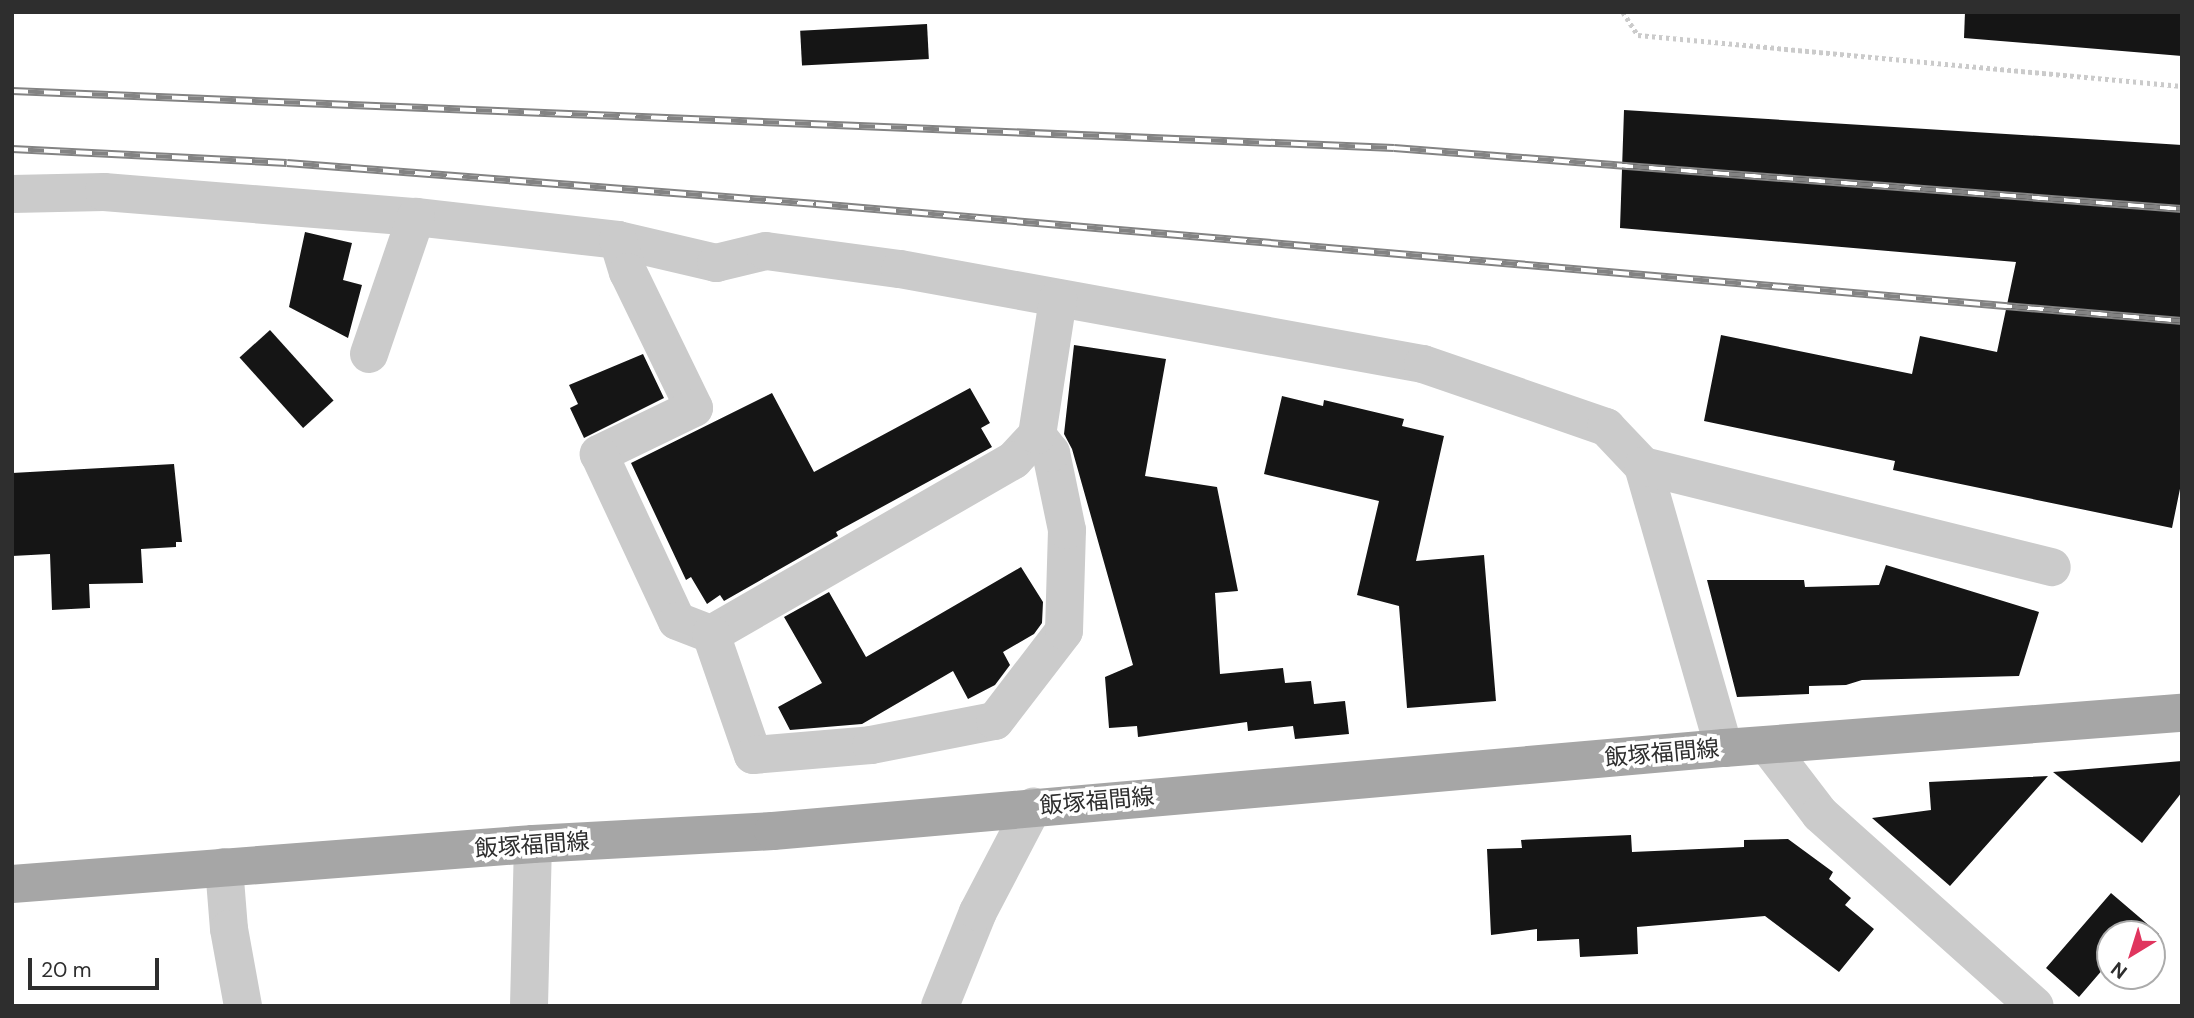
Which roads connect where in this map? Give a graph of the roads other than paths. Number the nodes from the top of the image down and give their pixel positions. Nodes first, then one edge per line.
1 (12, 194) edge
2 (416, 217) junction
3 (618, 240) junction
4 (1058, 299) junction
5 (369, 354) dead end
6 (1037, 435) junction
7 (1643, 466) junction
8 (2052, 567) dead end
9 (711, 635) junction
10 (2182, 713) edge
11 (1768, 746) junction
12 (1724, 748) junction
13 (1033, 807) junction
14 (533, 844) junction
15 (224, 867) junction
16 (12, 884) edge
17 (243, 1006) edge
18 (529, 1006) edge
19 (940, 1006) edge
20 (2035, 1006) edge

1 - 2 street
2 - 3 street
2 - 5 street
3 - 4 street
3 - 9 street
4 - 6 street
4 - 7 street
6 - 9 street
6 - 9 street
7 - 8 street
7 - 12 street
10 - 11 main road, 飯塚福間線
11 - 12 main road, 飯塚福間線
11 - 20 street
12 - 13 main road, 飯塚福間線
13 - 14 main road, 飯塚福間線
13 - 19 street
14 - 15 main road, 飯塚福間線
14 - 18 street
15 - 16 main road, 飯塚福間線
15 - 17 street

